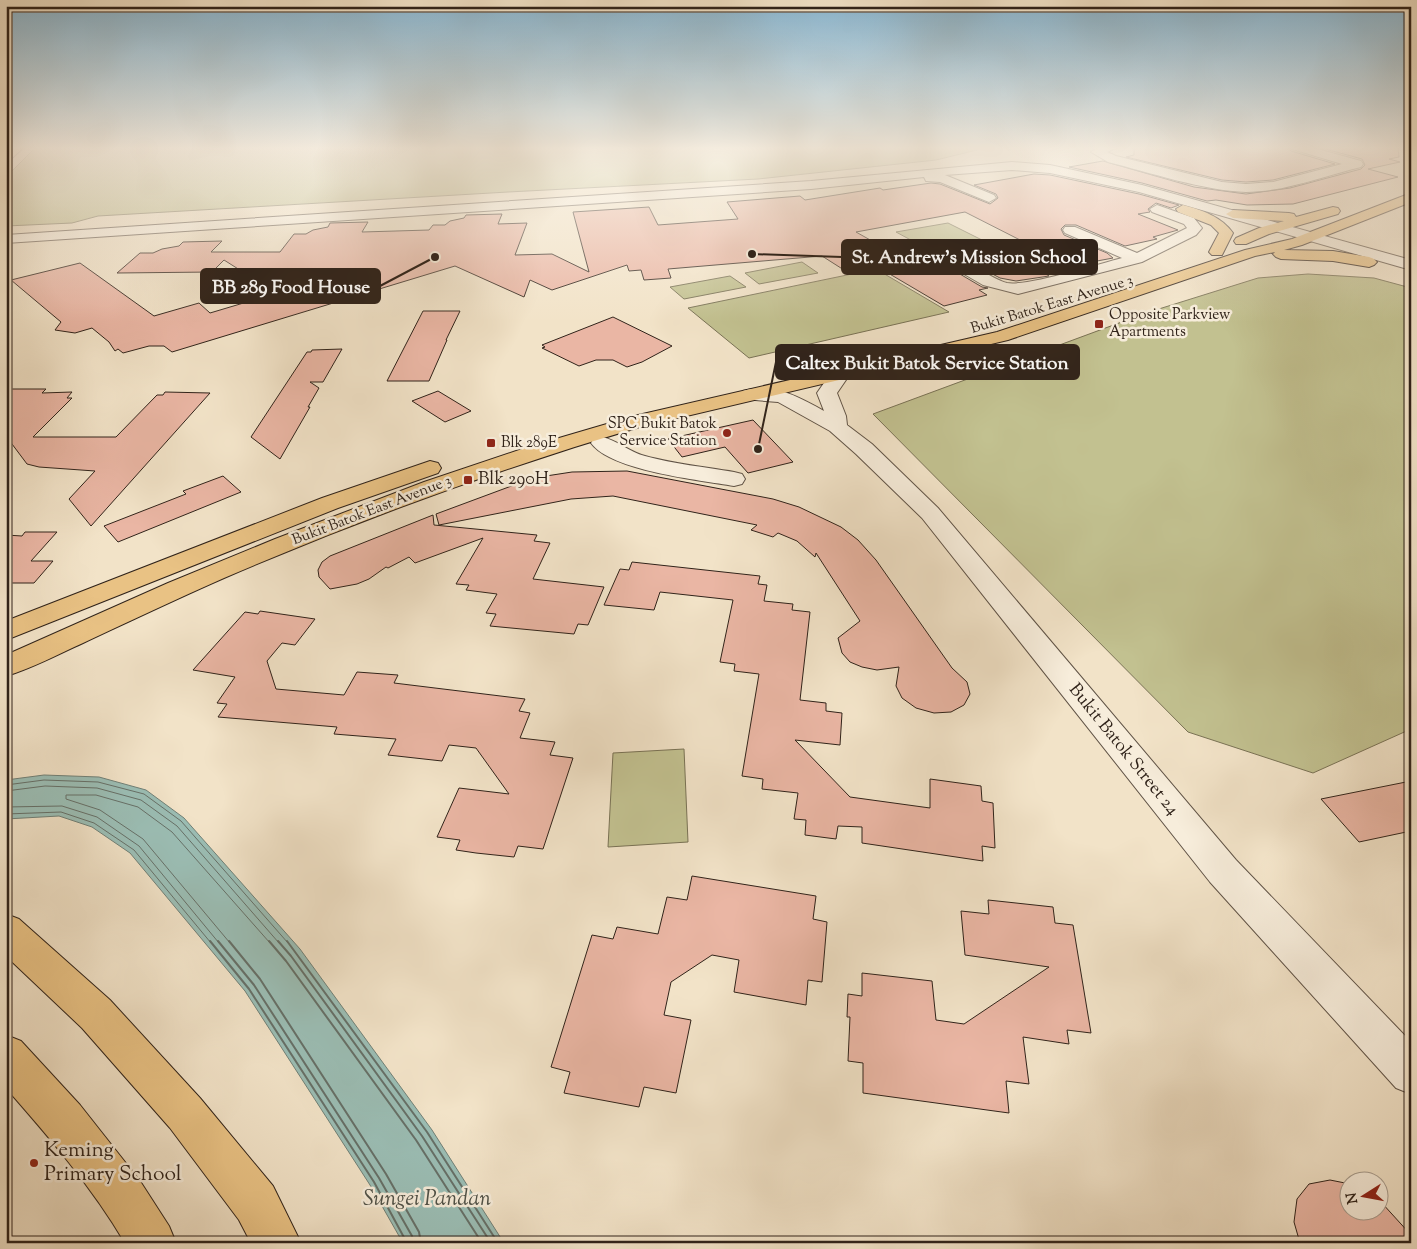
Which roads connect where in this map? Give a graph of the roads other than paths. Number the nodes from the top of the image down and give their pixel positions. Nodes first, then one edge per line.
1 (503, 205) edge
2 (1154, 205) edge
3 (1172, 205) edge
4 (1185, 205) edge
5 (1391, 205) edge
6 (1348, 206) dead end
7 (1183, 208) junction
8 (1234, 214) junction
9 (1320, 215) junction
10 (1346, 222) junction
11 (1279, 227) junction
12 (1070, 230) dead end
13 (1264, 231) junction
14 (1312, 237) junction
15 (6, 238) edge
16 (1298, 242) junction
17 (1217, 252) junction
18 (1250, 253) junction
19 (943, 256) dead end
20 (1384, 258) junction
21 (1137, 259) junction
22 (1369, 262) junction
23 (1411, 265) edge
24 (1044, 268) dead end
25 (1062, 270) junction
26 (1411, 274) edge
27 (840, 374) junction
28 (750, 395) junction
29 (838, 426) junction
30 (602, 443) dead end
31 (734, 479) dead end
32 (6, 631) edge
33 (13, 665) edge
34 (6, 930) edge
35 (6, 1056) edge
36 (1411, 1073) edge
37 (152, 1243) edge
38 (276, 1243) edge

1 - 15 street
2 - 21 street
3 - 7 street
4 - 8 street
5 - 10 main road, Bukit Batok East Avenue 3
6 - 9 main road, Bukit Batok East Avenue 3
7 - 13 street
7 - 17 main road
8 - 9 main road
8 - 11 street
9 - 11 main road, Bukit Batok East Avenue 3
10 - 14 main road, Bukit Batok East Avenue 3
10 - 20 main road
11 - 13 main road, Bukit Batok East Avenue 3
11 - 14 street
12 - 21 street
13 - 16 street
13 - 17 main road, Bukit Batok East Avenue 3
14 - 16 main road, Bukit Batok East Avenue 3
14 - 20 street
16 - 18 main road, Bukit Batok East Avenue 3
16 - 22 street
17 - 32 main road, Bukit Batok East Avenue 3
18 - 22 main road
18 - 27 main road, Bukit Batok East Avenue 3
19 - 25 street
20 - 23 street
21 - 25 street
22 - 26 street
24 - 25 street
27 - 28 main road, Bukit Batok East Avenue 3
27 - 29 street
28 - 29 street, Bukit Batok Street 24
28 - 33 main road, Bukit Batok East Avenue 3
29 - 36 street, Bukit Batok Street 24
30 - 31 street
34 - 38 main road
35 - 37 main road

